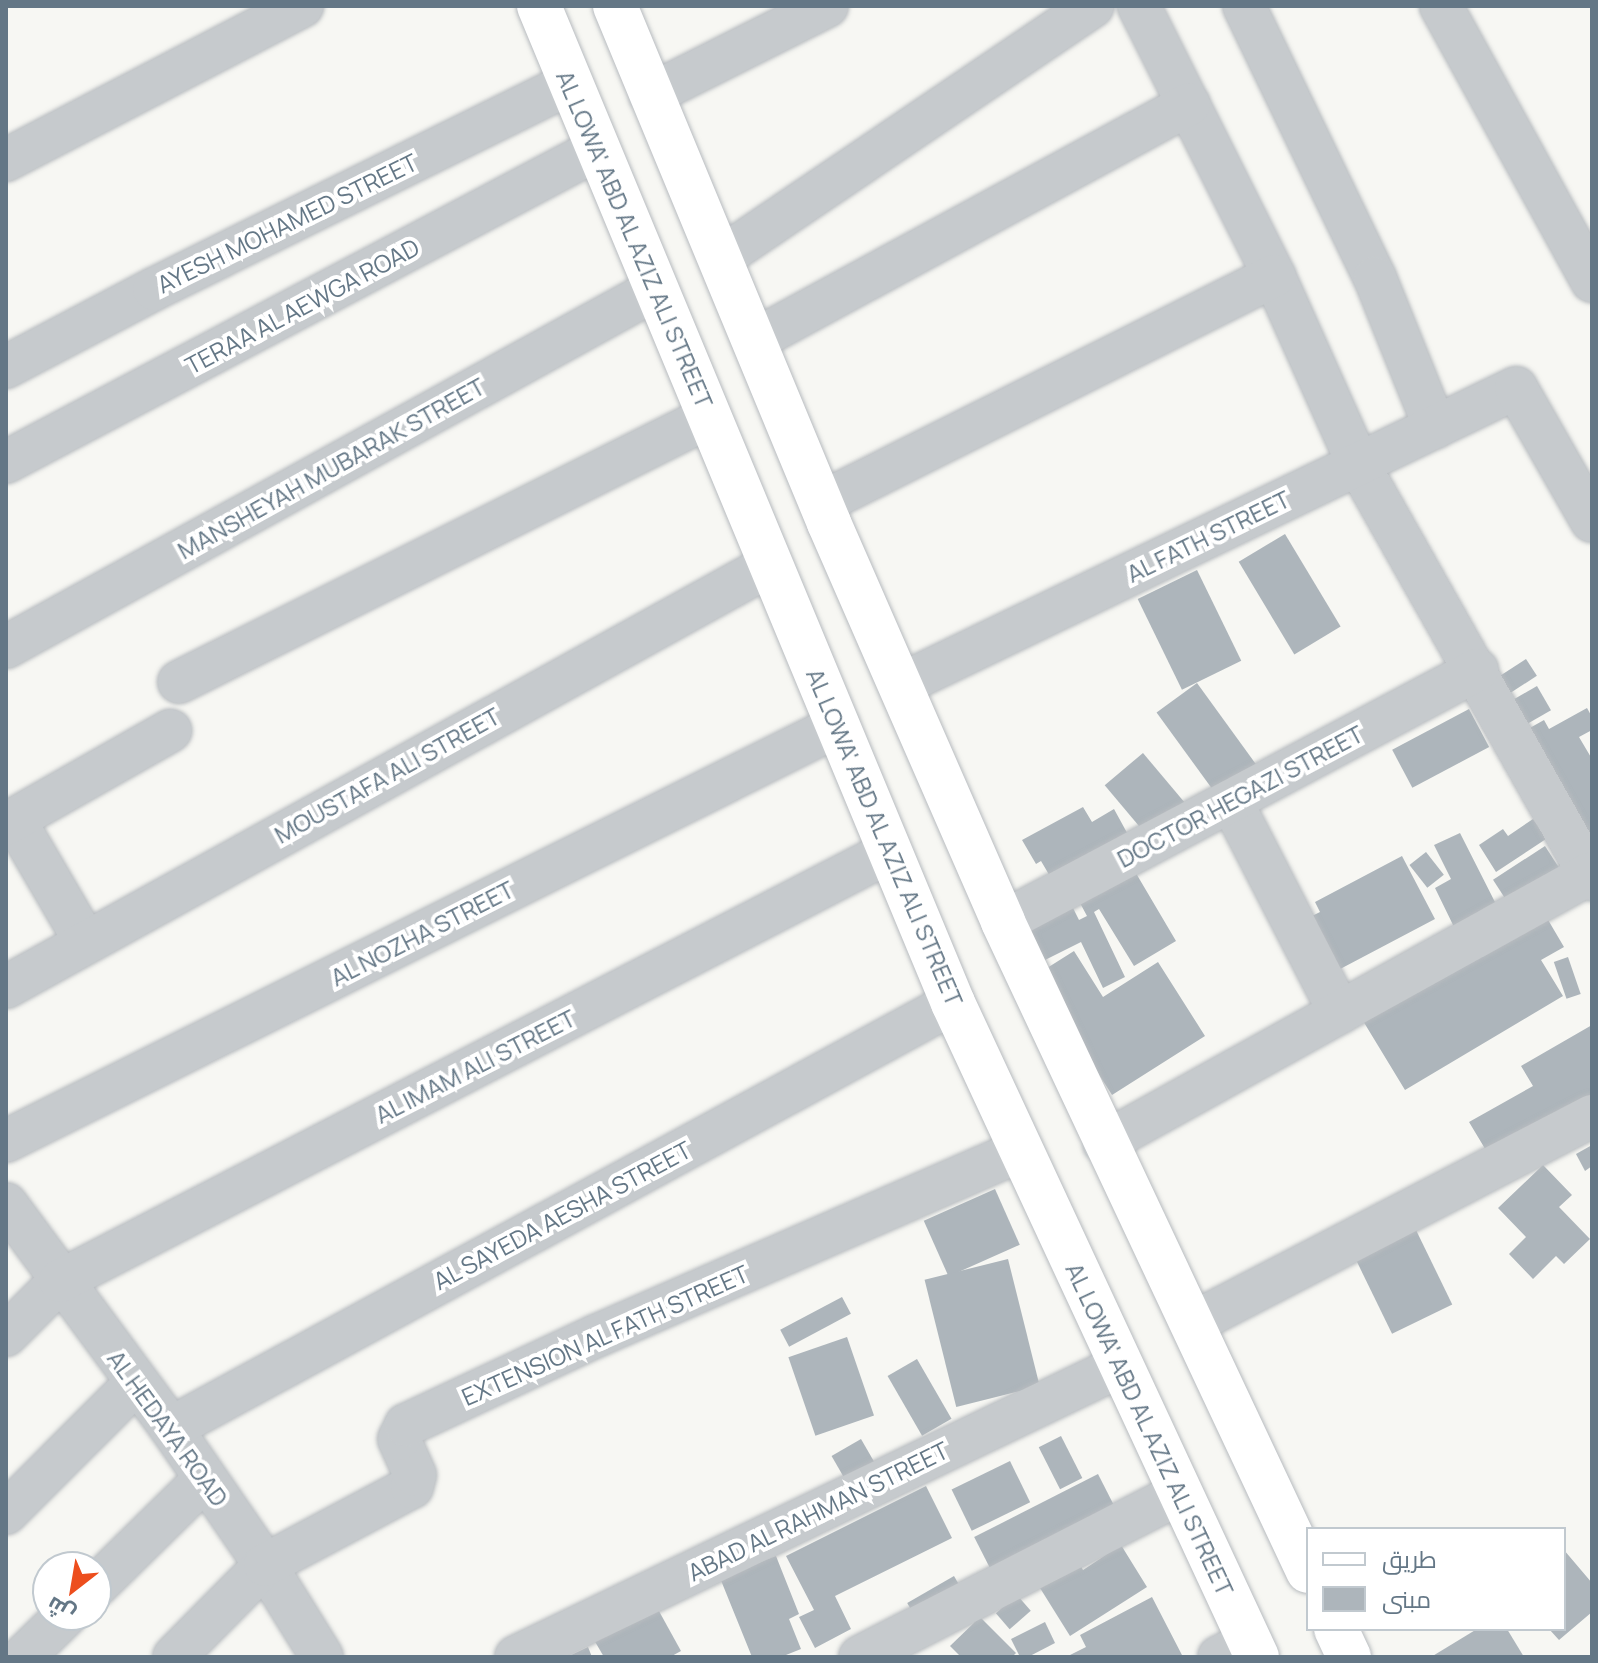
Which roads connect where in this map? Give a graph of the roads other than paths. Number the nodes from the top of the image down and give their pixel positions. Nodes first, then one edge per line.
1 (302, 6) edge
2 (539, 6) edge
3 (615, 6) edge
4 (827, 6) edge
5 (1092, 6) edge
6 (1139, 6) edge
7 (1244, 6) edge
8 (1441, 6) edge
9 (570, 83) junction
10 (650, 95) junction
11 (1189, 104) junction
12 (598, 149) junction
13 (6, 160) edge
14 (719, 259) junction
15 (1274, 276) junction
16 (1592, 281) edge
17 (656, 289) junction
18 (753, 341) junction
19 (6, 367) edge
20 (709, 417) junction
21 (1435, 427) junction
22 (793, 436) junction
23 (6, 462) edge
24 (728, 462) junction
25 (1358, 464) junction
26 (825, 513) junction
27 (1592, 521) edge
28 (767, 557) junction
29 (6, 647) edge
30 (1477, 670) junction
31 (179, 682) dead end
32 (900, 685) junction
33 (839, 725) junction
34 (170, 731) dead end
35 (1231, 801) junction
36 (10, 821) edge
37 (889, 852) junction
38 (1590, 877) edge
39 (1003, 922) junction
40 (85, 941) junction
41 (6, 987) edge
42 (953, 1003) junction
43 (1340, 1013) junction
44 (1592, 1116) edge
45 (6, 1141) edge
46 (1104, 1143) junction
47 (1020, 1151) junction
48 (6, 1204) edge
49 (60, 1281) junction
50 (1191, 1324) junction
51 (6, 1335) edge
52 (1120, 1366) junction
53 (136, 1383) junction
54 (171, 1428) junction
55 (205, 1479) junction
56 (1180, 1493) junction
57 (6, 1513) edge
58 (265, 1565) junction
59 (1306, 1567) edge
60 (112, 1570) edge
61 (50, 1631) edge
62 (1337, 1631) edge
63 (1242, 1652) edge
64 (23, 1657) edge
65 (174, 1657) edge
66 (322, 1657) edge
67 (516, 1657) edge
68 (860, 1657) edge
69 (1349, 1657) edge

1 - 13 street
2 - 9 main road, AL LOWA' ABD AL AZIZ ALI STREET
3 - 10 main road
4 - 10 street
5 - 14 street
6 - 11 street
7 - 21 street
8 - 16 street
9 - 12 main road, AL LOWA' ABD AL AZIZ ALI STREET
9 - 19 street, AYESH MOHAMED STREET
10 - 14 main road
11 - 15 street
11 - 18 street
12 - 17 main road, AL LOWA' ABD AL AZIZ ALI STREET
12 - 23 street, TERAA AL AEWGA ROAD
14 - 18 main road
15 - 25 street
15 - 26 street
17 - 20 main road, AL LOWA' ABD AL AZIZ ALI STREET
17 - 29 street, MANSHEYAH MUBARAK STREET
18 - 22 main road
20 - 24 main road, AL LOWA' ABD AL AZIZ ALI STREET
20 - 31 street
21 - 25 street, AL FATH STREET
21 - 27 street, AL FATH STREET
22 - 24 main road
22 - 26 main road
24 - 28 main road, AL LOWA' ABD AL AZIZ ALI STREET
25 - 30 street
25 - 32 street, AL FATH STREET
26 - 28 main road
26 - 32 main road
28 - 33 main road, AL LOWA' ABD AL AZIZ ALI STREET
28 - 40 street, MOUSTAFA ALI STREET
30 - 35 street, DOCTOR HEGAZI STREET
30 - 38 street
32 - 39 main road
33 - 37 main road, AL LOWA' ABD AL AZIZ ALI STREET
33 - 45 street, AL NOZHA STREET
34 - 36 street
35 - 39 street, DOCTOR HEGAZI STREET
35 - 43 street
36 - 40 street
37 - 42 main road, AL LOWA' ABD AL AZIZ ALI STREET
37 - 49 street, AL IMAM ALI STREET
38 - 43 street
39 - 46 main road
40 - 41 street, MOUSTAFA ALI STREET
42 - 47 main road, AL LOWA' ABD AL AZIZ ALI STREET
42 - 54 street, AL SAYEDA AESHA STREET
43 - 46 street
44 - 50 street
46 - 50 main road
47 - 52 main road, AL LOWA' ABD AL AZIZ ALI STREET
47 - 58 street, EXTENSION AL FATH STREET
48 - 49 street, AL HEDAYA ROAD
49 - 51 street, AL IMAM ALI STREET
49 - 53 street, AL HEDAYA ROAD
50 - 59 main road
52 - 56 main road, AL LOWA' ABD AL AZIZ ALI STREET
52 - 67 street, ABAD AL RAHMAN STREET
53 - 54 street, AL HEDAYA ROAD
53 - 57 street
54 - 55 street, AL HEDAYA ROAD
55 - 58 street, AL HEDAYA ROAD
55 - 60 street
56 - 63 main road, AL LOWA' ABD AL AZIZ ALI STREET
56 - 68 street
58 - 65 street
58 - 66 street, AL HEDAYA ROAD
61 - 64 street
62 - 69 main road

